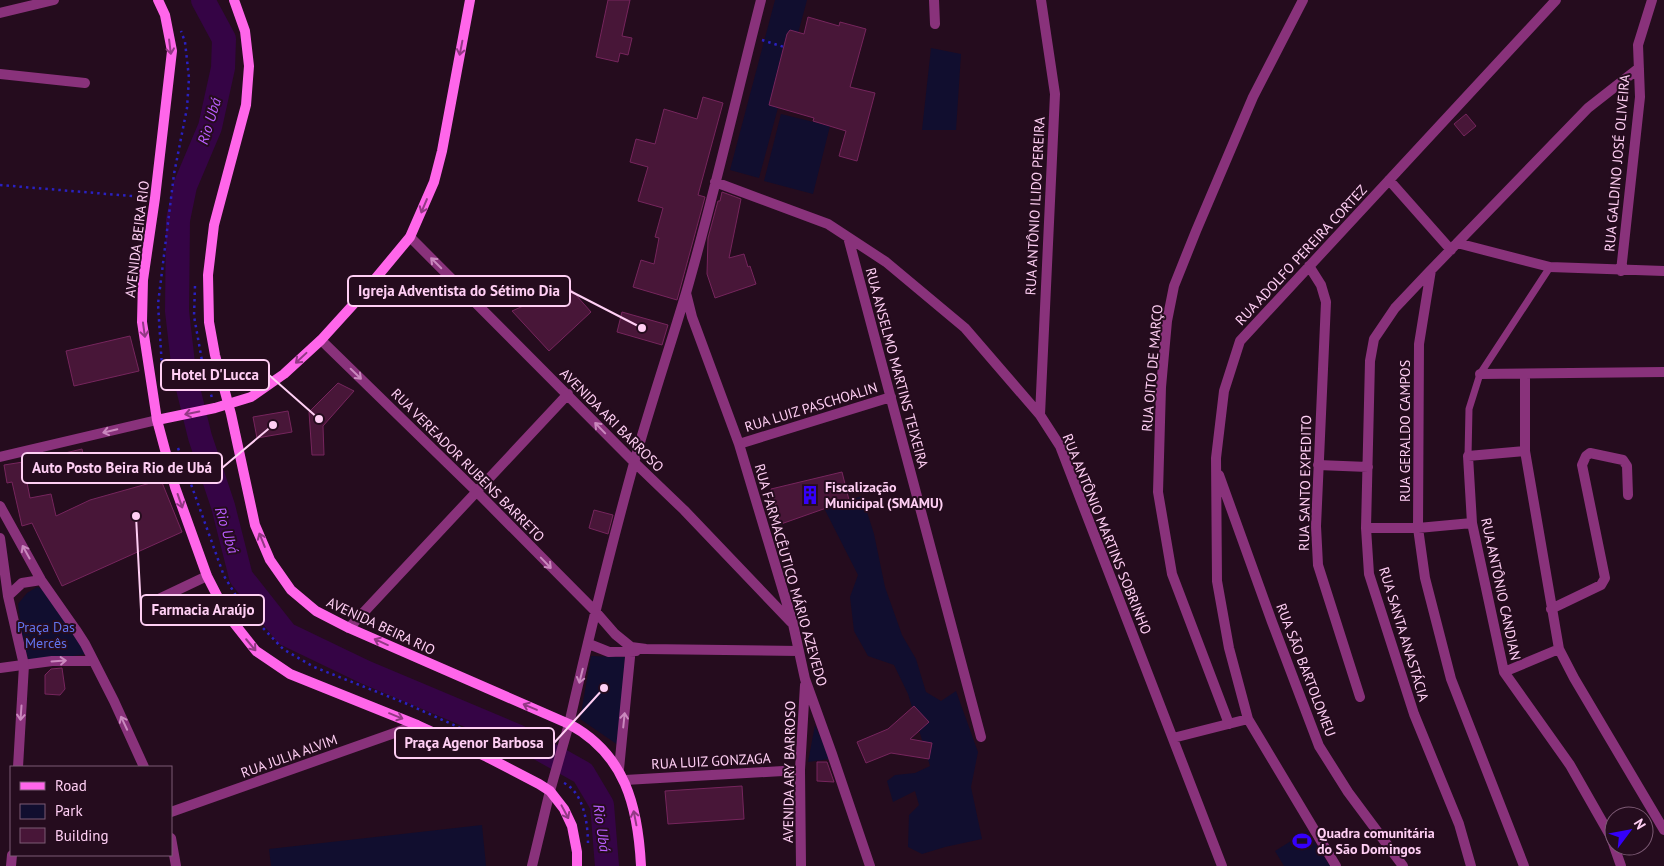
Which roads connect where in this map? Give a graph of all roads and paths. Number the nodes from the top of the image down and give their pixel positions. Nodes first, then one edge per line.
1 (54, 0) edge
2 (158, 0) edge
3 (234, 0) edge
4 (470, 0) edge
5 (760, 0) edge
6 (934, 0) edge
7 (1040, 0) edge
8 (1303, 0) edge
9 (1556, 0) edge
10 (1652, 0) edge
11 (0, 13) edge
12 (935, 24) dead end
13 (179, 25) dead end
14 (762, 40) dead end
15 (784, 47) dead end
16 (1639, 68) junction
17 (0, 74) edge
18 (85, 83) dead end
19 (1389, 180) junction
20 (716, 182) junction
21 (0, 185) edge
22 (155, 198) junction
23 (410, 237) junction
24 (848, 237) junction
25 (1454, 246) junction
26 (1309, 266) junction
27 (1550, 267) junction
28 (1431, 270) junction
29 (1621, 271) junction
30 (1664, 272) edge
31 (196, 277) dead end
32 (686, 292) junction
33 (321, 340) junction
34 (1664, 372) edge
35 (162, 373) dead end
36 (1480, 374) junction
37 (1525, 375) junction
38 (568, 394) junction
39 (891, 397) junction
40 (228, 404) junction
41 (214, 408) junction
42 (1040, 415) junction
43 (157, 420) junction
44 (739, 444) junction
45 (177, 447) dead end
46 (1524, 451) junction
47 (1468, 456) junction
48 (0, 457) edge
49 (634, 463) junction
50 (1318, 465) junction
51 (1216, 467) junction
52 (1368, 467) junction
53 (477, 492) junction
54 (1628, 495) dead end
55 (0, 506) edge
56 (1472, 523) junction
57 (1366, 528) junction
58 (1418, 528) junction
59 (0, 538) edge
60 (207, 576) junction
61 (41, 580) junction
62 (8, 596) junction
63 (146, 604) dead end
64 (1551, 610) junction
65 (595, 611) junction
66 (793, 624) junction
67 (349, 628) junction
68 (589, 644) junction
69 (1559, 648) junction
70 (631, 649) junction
71 (799, 651) junction
72 (94, 661) junction
73 (24, 665) junction
74 (0, 668) edge
75 (1504, 672) junction
76 (805, 679) junction
77 (1360, 697) dead end
78 (1248, 719) junction
79 (569, 724) junction
80 (1229, 724) junction
81 (417, 725) junction
82 (982, 737) dead end
83 (1172, 738) junction
84 (519, 759) dead end
85 (18, 766) edge
86 (144, 766) edge
87 (619, 769) junction
88 (800, 770) junction
89 (554, 777) junction
90 (625, 780) junction
91 (550, 791) junction
92 (172, 812) edge
93 (1604, 825) edge
94 (1664, 830) edge
95 (172, 844) edge
96 (588, 848) dead end
97 (176, 866) edge
98 (532, 866) edge
99 (577, 866) edge
100 (642, 866) edge
101 (801, 866) edge
102 (870, 866) edge
103 (1222, 866) edge
104 (1336, 866) edge
105 (1403, 866) edge
106 (1471, 866) edge
107 (1524, 866) edge

1 - 11 street
2 -> 22 main road, AVENIDA BEIRA RIO
3 - 40 main road, AVENIDA BEIRA RIO
4 -> 23 main road
5 - 20 street
6 - 12 street
7 - 42 street, RUA ANTÔNIO ILIDO PEREIRA
8 - 80 street, RUA OITO DE MARÇO
9 - 19 street, RUA ADOLFO PEREIRA CORTEZ
10 - 16 street, RUA GALDINO JOSÉ OLIVEIRA
13 - 35 path
14 - 15 path
16 - 25 street
16 - 29 street, RUA GALDINO JOSÉ OLIVEIRA
17 - 18 street
19 - 25 street
19 - 26 street, RUA ADOLFO PEREIRA CORTEZ
20 - 24 street, RUA ANTÔNIO MARTINS SOBRINHO
20 - 32 street
21 - 22 path
22 -> 43 main road, AVENIDA BEIRA RIO
23 - 33 main road
38 -> 23 street, AVENIDA ARI BARROSO
24 - 39 street, RUA ANSELMO MARTINS TEIXEIRA
24 - 42 street, RUA ANTÔNIO MARTINS SOBRINHO
25 - 27 street
25 - 28 street
26 - 50 street, RUA SANTO EXPEDITO
26 - 51 street, RUA ADOLFO PEREIRA CORTEZ
27 - 29 street
27 - 36 lane
28 - 52 street, RUA SANTA ANASTÁCIA
28 - 58 street, RUA GERALDO CAMPOS
29 - 30 street
31 - 41 path
32 - 44 street, RUA FARMACÊUTICO MÁRIO AZEVEDO
32 - 49 street
33 -> 40 main road
33 -> 53 street, RUA VEREADOR RUBENS BARRETO
34 - 37 street
36 - 37 street
36 - 47 lane
37 - 46 street
49 -> 38 street, AVENIDA ARI BARROSO
38 - 53 street
39 - 44 street, RUA LUIZ PASCHOALIN
39 - 82 street, RUA ANSELMO MARTINS TEIXEIRA
40 - 41 main road
67 -> 40 main road, AVENIDA BEIRA RIO
41 -> 43 main road
42 - 83 street, RUA ANTÔNIO MARTINS SOBRINHO
43 -> 48 street
43 -> 60 main road, AVENIDA BEIRA RIO
44 - 66 street, RUA FARMACÊUTICO MÁRIO AZEVEDO
45 - 84 path
46 - 47 street
46 - 64 street
47 - 56 street, RUA ANTÔNIO CANDIAN
49 - 65 street
49 - 66 street, AVENIDA ARI BARROSO
50 - 52 street
50 - 77 street, RUA SANTO EXPEDITO
51 - 78 street, RUA ADOLFO PEREIRA CORTEZ
51 - 105 street, RUA SÃO BARTOLOMEU
52 - 57 street, RUA SANTA ANASTÁCIA
53 -> 65 street, RUA VEREADOR RUBENS BARRETO
53 - 67 street
54 - 64 street
61 -> 55 street
56 - 58 street
56 - 75 street, RUA ANTÔNIO CANDIAN
57 - 58 street
57 - 106 street, RUA SANTA ANASTÁCIA
58 - 107 street, RUA GERALDO CAMPOS
59 - 62 street
60 - 63 street
60 -> 81 main road, AVENIDA BEIRA RIO
61 - 62 street
61 - 72 street
62 - 73 street
64 - 69 street
65 - 68 street
65 - 70 street, RUA VEREADOR RUBENS BARRETO
66 - 71 street, RUA FARMACÊUTICO MÁRIO AZEVEDO
79 -> 67 main road, AVENIDA BEIRA RIO
68 - 70 street
68 -> 79 street
69 - 75 street
69 - 94 street
70 - 71 street
87 -> 70 street
71 - 76 street, RUA FARMACÊUTICO MÁRIO AZEVEDO
73 -> 72 street
86 -> 72 street
73 - 74 street
73 -> 85 street
75 - 93 street, RUA ANTÔNIO CANDIAN
76 - 88 street, AVENIDA ARY BARROSO
76 - 102 street, RUA FARMACÊUTICO MÁRIO AZEVEDO
78 - 80 street
78 - 104 street, RUA ADOLFO PEREIRA CORTEZ
79 - 87 main road, AVENIDA BEIRA RIO
79 - 89 street
80 - 83 street
81 - 91 main road, AVENIDA BEIRA RIO
81 - 92 street, RUA JULIA ALVIM
83 - 103 street, RUA ANTÔNIO MARTINS SOBRINHO
87 - 90 main road, AVENIDA BEIRA RIO
88 - 90 street, RUA LUIZ GONZAGA
88 - 101 street, AVENIDA ARY BARROSO
89 - 91 street
89 - 96 path
100 -> 90 main road, AVENIDA BEIRA RIO
91 - 98 street
91 -> 99 main road, AVENIDA BEIRA RIO
95 - 97 street

